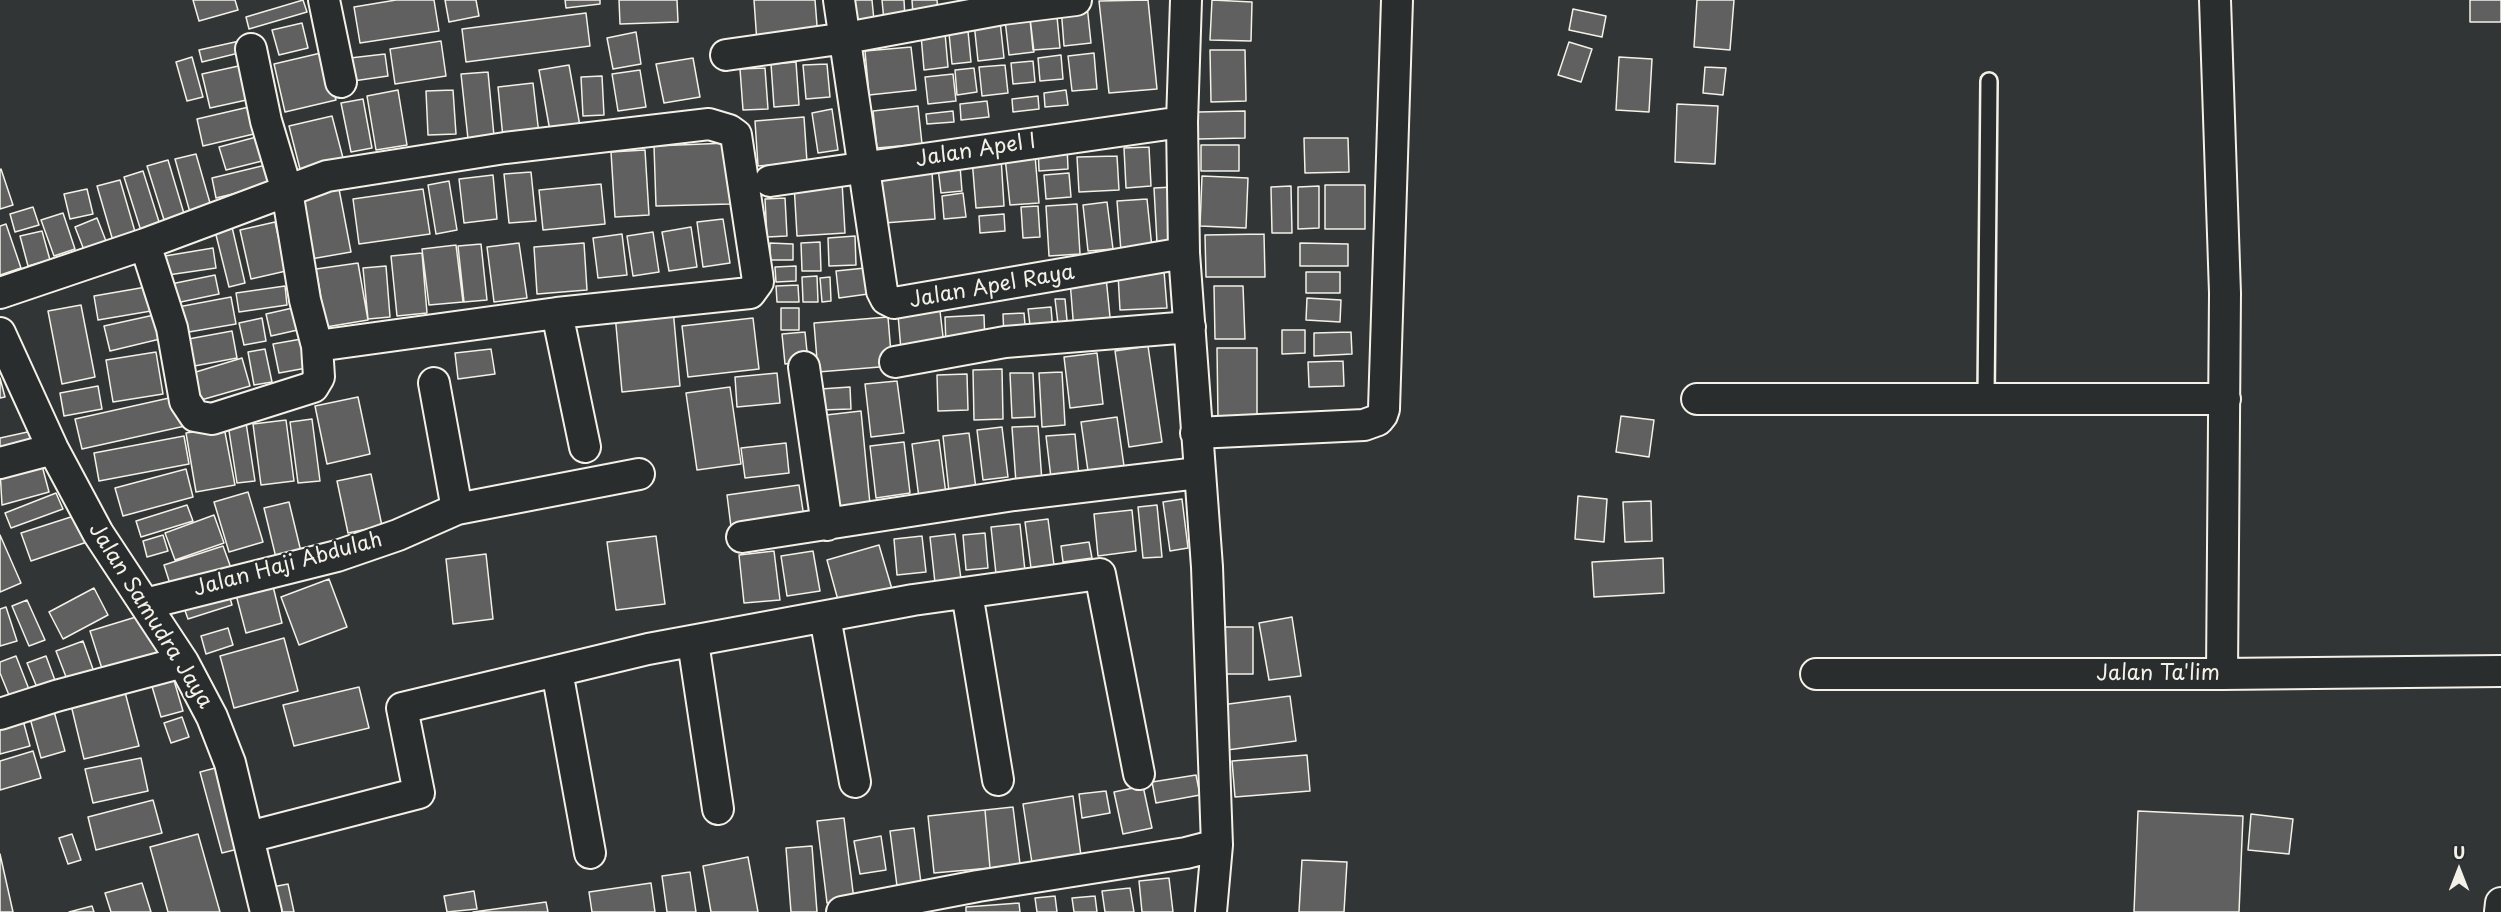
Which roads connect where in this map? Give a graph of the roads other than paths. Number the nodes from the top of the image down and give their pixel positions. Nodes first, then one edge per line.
1 (324, 0) edge
2 (839, 0) edge
3 (1076, 0) edge
4 (1186, 0) edge
5 (1397, 0) edge
6 (2215, 0) edge
7 (846, 38) junction
8 (251, 49) dead end
9 (726, 55) dead end
10 (1989, 81) dead end
11 (341, 82) dead end
12 (1182, 122) junction
13 (864, 169) junction
14 (770, 181) dead end
15 (287, 191) junction
16 (145, 244) junction
17 (1184, 254) junction
18 (0, 293) edge
19 (557, 312) junction
20 (1190, 327) junction
21 (3, 344) edge
22 (317, 346) junction
23 (895, 363) dead end
24 (804, 367) dead end
25 (434, 383) dead end
26 (1697, 399) dead end
27 (1986, 399) junction
28 (2224, 399) junction
29 (1196, 433) junction
30 (585, 447) dead end
31 (53, 449) junction
32 (0, 463) edge
33 (1198, 473) junction
34 (639, 474) dead end
35 (458, 509) junction
36 (827, 525) junction
37 (742, 537) dead end
38 (966, 593) junction
39 (145, 604) junction
40 (825, 617) junction
41 (693, 642) junction
42 (183, 662) junction
43 (557, 671) junction
44 (2501, 671) edge
45 (1815, 674) dead end
46 (2222, 674) junction
47 (0, 714) edge
48 (1139, 774) dead end
49 (998, 780) dead end
50 (855, 782) dead end
51 (718, 809) dead end
52 (249, 837) junction
53 (1217, 845) junction
54 (590, 853) dead end
55 (2501, 903) edge
56 (266, 912) edge
57 (842, 912) edge
58 (1211, 912) edge
59 (2500, 912) edge

1 - 11 street
2 - 7 street, Jalan Apel Raya
3 - 7 street
4 - 12 street
5 - 29 street
6 - 28 street
7 - 9 street
7 - 13 street, Jalan Apel Raya
8 - 15 street
10 - 27 lane
12 - 13 street, Jalan Apel I
12 - 17 street
13 - 14 street, Jalan Apel I
13 - 17 street, Jalan Apel Raya
15 - 16 street
15 - 19 street
15 - 22 street
16 - 18 street
16 - 22 street
17 - 20 street
19 - 22 street
19 - 30 street
20 - 23 street
20 - 29 street
21 - 31 street, Jalan Samudra Jaya
24 - 36 street
25 - 35 street
26 - 27 street
27 - 28 street
28 - 46 street
29 - 33 street
31 - 32 street
31 - 39 street, Jalan Samudra Jaya
33 - 36 street
33 - 53 street
34 - 35 street, Jalan Haji Abdulah
35 - 39 street, Jalan Haji Abdulah
36 - 37 street
38 - 40 street
38 - 48 street
38 - 49 street
39 - 42 street, Jalan Samudra Jaya
40 - 41 street
40 - 50 street
41 - 43 street
41 - 51 street
42 - 47 street
42 - 52 street, Jalan Samudra Jaya
43 - 52 street
43 - 54 street
44 - 46 street, Jalan Ta'lim
45 - 46 street, Jalan Ta'lim
52 - 56 street, Jalan Samudra Jaya
53 - 57 street
53 - 58 street
55 - 59 street

